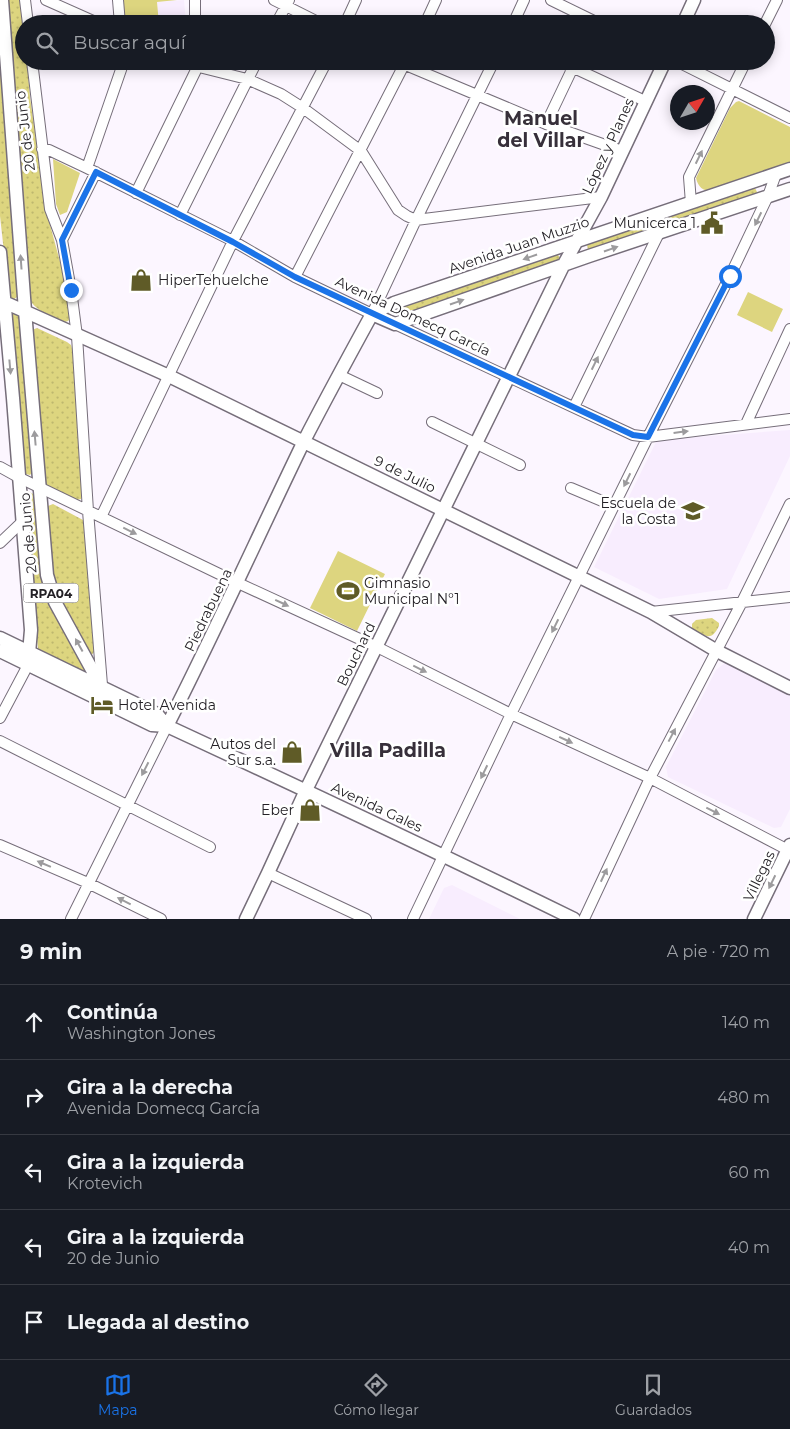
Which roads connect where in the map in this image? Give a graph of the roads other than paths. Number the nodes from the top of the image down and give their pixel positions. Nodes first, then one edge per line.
1 (2, 0) edge
2 (25, 0) edge
3 (46, 0) edge
4 (118, 0) edge
5 (195, 0) edge
6 (274, 0) edge
7 (356, 0) edge
8 (436, 0) edge
9 (524, 0) edge
10 (551, 0) edge
11 (694, 0) edge
12 (777, 0) edge
13 (287, 3) edge
14 (27, 15) edge
15 (80, 15) edge
16 (119, 15) edge
17 (195, 15) edge
18 (281, 15) edge
19 (307, 15) edge
20 (349, 15) edge
21 (428, 15) edge
22 (517, 15) edge
23 (581, 15) edge
24 (687, 15) edge
25 (770, 15) edge
26 (33, 70) edge
27 (121, 70) edge
28 (195, 70) edge
29 (218, 70) edge
30 (252, 70) edge
31 (322, 70) edge
32 (399, 70) edge
33 (418, 70) edge
34 (490, 70) edge
35 (573, 70) edge
36 (585, 70) edge
37 (660, 70) edge
38 (693, 70) edge
39 (742, 70) edge
40 (247, 79) junction
41 (732, 90) junction
42 (477, 95) junction
43 (645, 101) junction
44 (303, 108) junction
45 (790, 118) edge
46 (546, 124) junction
47 (42, 149) junction
48 (361, 151) junction
49 (622, 151) junction
50 (790, 169) edge
51 (91, 170) junction
52 (776, 174) junction
53 (790, 189) edge
54 (136, 193) junction
55 (768, 196) junction
56 (601, 197) junction
57 (692, 203) junction
58 (593, 210) junction
59 (180, 215) junction
60 (416, 220) junction
61 (612, 229) junction
62 (659, 233) junction
63 (62, 240) junction
64 (576, 241) junction
65 (233, 242) junction
66 (0, 252) edge
67 (563, 266) junction
68 (295, 277) junction
69 (2, 301) edge
70 (24, 311) junction
71 (372, 314) junction
72 (395, 324) junction
73 (790, 329) edge
74 (77, 336) junction
75 (338, 374) junction
76 (169, 376) junction
77 (508, 376) junction
78 (377, 393) dead end
79 (574, 407) junction
80 (790, 419) edge
81 (432, 422) dead end
82 (746, 424) junction
83 (648, 437) junction
84 (304, 442) junction
85 (476, 444) junction
86 (520, 465) dead end
87 (0, 467) edge
88 (20, 478) junction
89 (39, 486) junction
90 (571, 488) dead end
91 (790, 504) edge
92 (614, 506) junction
93 (443, 510) junction
94 (88, 511) junction
95 (101, 517) junction
96 (22, 521) junction
97 (0, 543) edge
98 (580, 577) junction
99 (238, 583) junction
100 (790, 597) edge
101 (742, 602) junction
102 (651, 612) junction
103 (0, 638) edge
104 (376, 647) junction
105 (717, 651) junction
106 (0, 652) edge
107 (28, 652) junction
108 (28, 665) junction
109 (102, 688) junction
110 (790, 688) edge
111 (511, 714) junction
112 (0, 718) edge
113 (167, 726) junction
114 (0, 741) edge
115 (650, 778) junction
116 (306, 790) junction
117 (126, 806) junction
118 (0, 845) edge
119 (210, 847) dead end
120 (789, 849) edge
121 (444, 855) junction
122 (268, 873) junction
123 (88, 883) junction
124 (71, 919) edge
125 (161, 919) edge
126 (246, 919) edge
127 (366, 919) edge
128 (413, 919) edge
129 (574, 919) edge
130 (584, 919) edge
131 (754, 919) edge

70 -> 1 main road, 20 de Junio / RPA04
2 - 14 street
3 - 15 street
4 - 16 street
5 - 17 street
6 - 13 street
7 - 20 street
8 - 21 street
9 - 22 street
10 - 23 street
11 - 24 main road
12 - 25 street
13 - 18 street
13 - 19 street
26 - 47 street, 20 de Junio
27 - 51 street
28 - 54 street
29 - 40 street
30 - 40 street
31 - 44 street
32 - 48 street
33 - 42 street
34 - 42 street
35 - 46 street
36 - 43 street
37 - 43 main road, López y Planes
38 - 41 street
39 - 41 street
40 - 44 street
40 - 59 street
41 - 45 street
57 -> 41 street
42 - 46 street
42 - 60 street
43 - 49 main road, López y Planes
44 - 48 street
44 - 65 street
46 - 49 street
47 - 51 street, Avenida Domecq García
47 - 63 street, 20 de Junio
48 - 60 street
48 - 68 street
49 - 56 main road, López y Planes
50 - 52 main road, Avenida Juan Muzzio
51 - 54 street, Avenida Domecq García
51 - 63 street
52 - 55 street
52 - 57 main road, Avenida Juan Muzzio
53 - 55 main road
54 - 59 street, Avenida Domecq García
55 - 62 main road
55 -> 83 street
56 - 58 main road, López y Planes
56 - 60 street
57 - 61 main road, Avenida Juan Muzzio
58 - 61 main road
58 - 64 main road, López y Planes
59 - 65 street, Avenida Domecq García
60 - 71 street
61 - 64 main road, Avenida Juan Muzzio
67 -> 62 main road
79 -> 62 street
63 - 74 street, 20 de Junio
64 - 67 main road, López y Planes
64 -> 71 main road, Avenida Juan Muzzio
65 - 68 street, Avenida Domecq García
65 - 76 street
66 - 69 main road, 20 de Junio / RPA04
72 -> 67 main road
67 - 77 main road, López y Planes
68 - 71 street, Avenida Domecq García
69 - 70 main road, 9 de Julio
69 -> 88 main road, 20 de Junio / RPA04
70 - 74 main road, 9 de Julio
89 -> 70 main road, 20 de Junio / RPA04
71 - 72 main road, Avenida Domecq García
71 - 75 main road, Piedrabuena
72 - 77 street, Avenida Domecq García
73 - 82 street
74 - 76 main road, 9 de Julio
74 - 94 street, 20 de Junio
75 - 78 street
75 - 84 main road, Piedrabuena
76 - 84 main road, 9 de Julio
76 - 95 street
77 - 79 street, Avenida Domecq García
77 - 85 main road, Bouchard
79 - 83 street, Avenida Domecq García
80 - 82 street, Avenida Domecq García
81 - 85 street
83 -> 82 street, Avenida Domecq García
83 -> 92 street
84 - 93 main road, 9 de Julio
84 - 99 main road, Piedrabuena
85 - 86 street
85 - 93 main road, Bouchard
87 - 88 street
88 - 89 street
88 - 96 main road, 20 de Junio / RPA04
89 - 94 street
109 -> 89 main road, 20 de Junio / RPA04
90 - 92 street
91 - 101 street
92 - 98 street
93 - 98 main road, 9 de Julio
93 - 104 main road, Bouchard
94 - 95 street
94 - 109 street, 20 de Junio
95 -> 99 street
96 - 97 street
96 - 107 main road, 20 de Junio / RPA04
98 - 102 main road, 9 de Julio
98 -> 111 street
99 -> 104 street
99 - 113 main road, Piedrabuena
100 - 101 street
101 - 102 street
101 - 105 street
102 - 105 main road, 9 de Julio
103 - 107 main road, Avenida Gales
104 -> 111 street
104 - 116 main road, Bouchard
105 - 110 main road, 9 de Julio
115 -> 105 street
106 - 108 main road, Avenida Gales
107 - 108 main road, 20 de Junio
107 - 109 main road, Avenida Gales
108 - 112 street
108 - 113 main road, Avenida Gales
109 - 113 main road, Avenida Gales
111 -> 115 street
111 -> 121 street
113 - 116 main road, Avenida Gales
113 -> 117 street, Piedrabuena
114 - 117 street
115 -> 120 street
130 -> 115 street
116 - 121 main road, Avenida Gales
116 - 122 main road, Bouchard
117 - 119 street
117 - 123 street, Piedrabuena
123 -> 118 street
120 -> 131 main road, Villegas
121 - 128 street
121 - 129 main road, Avenida Gales
122 - 126 main road, Bouchard
122 - 127 street
123 - 124 street, Piedrabuena
125 -> 123 street

